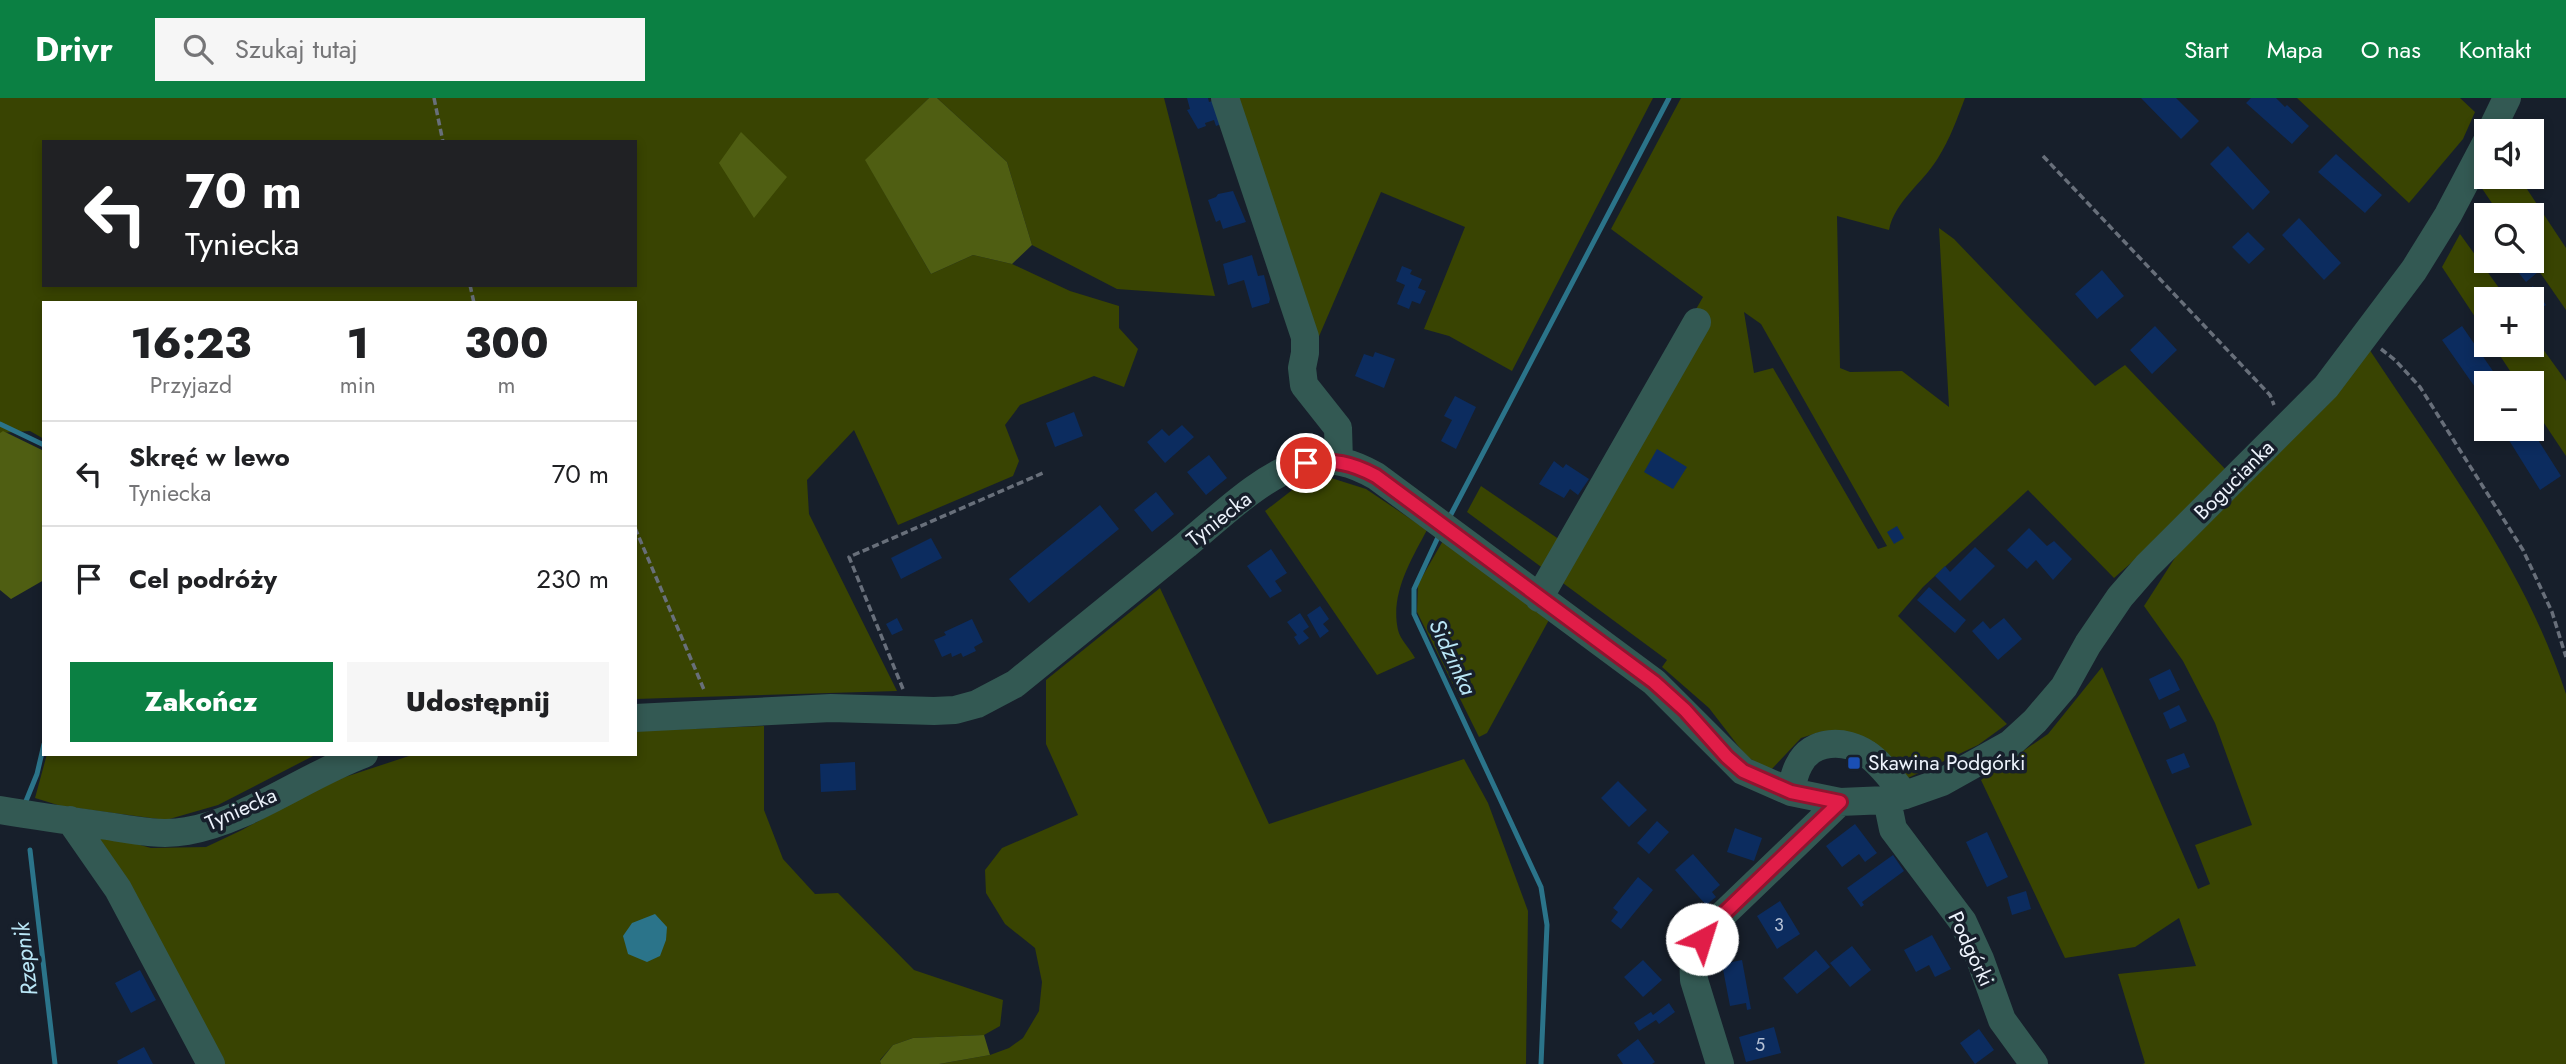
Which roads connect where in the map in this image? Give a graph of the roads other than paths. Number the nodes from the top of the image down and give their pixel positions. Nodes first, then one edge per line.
1 (1224, 98) edge
2 (2507, 98) edge
3 (2497, 119) edge
4 (2474, 166) edge
5 (1697, 322) dead end
6 (1339, 461) junction
7 (1539, 598) junction
8 (637, 718) edge
9 (359, 756) edge
10 (1942, 782) joint
11 (1791, 792) junction
12 (1896, 797) junction
13 (1840, 802) junction
14 (33, 815) edge
15 (211, 1064) edge
16 (1720, 1064) edge
17 (2034, 1064) edge

1 - 6 street
2 - 3 street
4 - 10 street, Bogucianka
5 - 7 street
6 - 7 street, Tyniecka
6 - 8 street, Tyniecka
7 - 11 street, Tyniecka
9 - 14 street, Tyniecka
10 - 12 street, Tyniecka
11 - 12 street
11 - 13 street, Tyniecka
12 - 13 street, Tyniecka
12 - 17 street, Podgórki
13 - 16 street
14 - 15 street, Tyniecka

